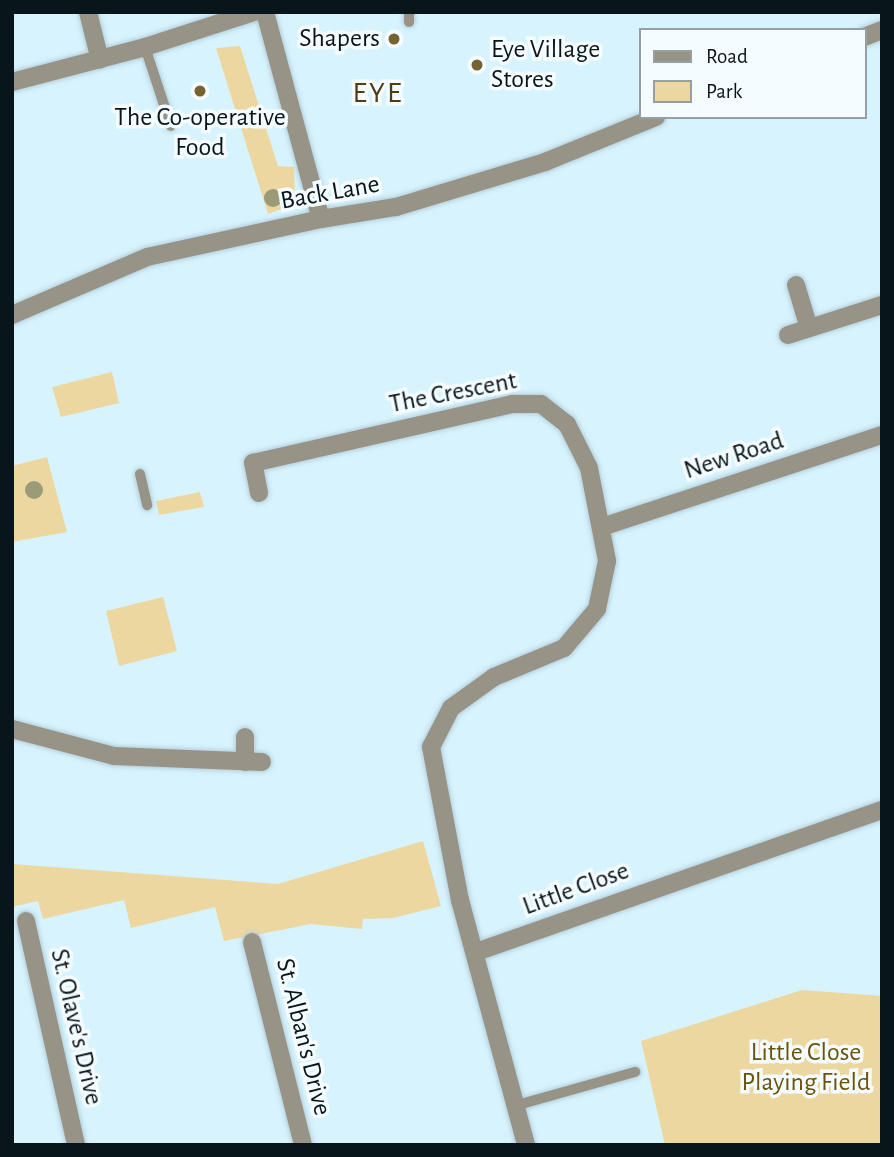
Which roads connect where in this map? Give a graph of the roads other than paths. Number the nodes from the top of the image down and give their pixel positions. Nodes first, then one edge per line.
1 (88, 12) edge
2 (254, 12) edge
3 (265, 12) edge
4 (234, 16) edge
5 (145, 47) junction
6 (100, 60) junction
7 (12, 82) edge
8 (651, 119) edge
9 (171, 126) dead end
10 (321, 219) junction
11 (796, 285) dead end
12 (882, 305) edge
13 (12, 314) edge
14 (809, 328) junction
15 (788, 335) dead end
16 (882, 435) edge
17 (140, 474) dead end
18 (259, 492) dead end
19 (147, 505) dead end
20 (602, 527) junction
21 (12, 729) edge
22 (245, 737) dead end
23 (882, 810) edge
24 (26, 921) dead end
25 (253, 942) dead end
26 (476, 952) junction
27 (635, 1072) dead end
28 (514, 1106) junction
29 (76, 1145) edge
30 (303, 1145) edge
31 (526, 1145) edge

1 - 6 street
2 - 4 street
3 - 10 street
4 - 5 street
5 - 6 street
5 - 9 lane
6 - 7 street
8 - 10 street, Back Lane
10 - 13 street, Back Lane
11 - 14 street
12 - 14 street
14 - 15 street
16 - 20 street, New Road
17 - 19 lane
18 - 20 street, The Crescent
20 - 26 street, The Crescent
21 - 22 street
23 - 26 street, Little Close
24 - 29 street, St. Olave's Drive
25 - 30 street, St. Alban's Drive
26 - 28 street
27 - 28 lane
28 - 31 street

